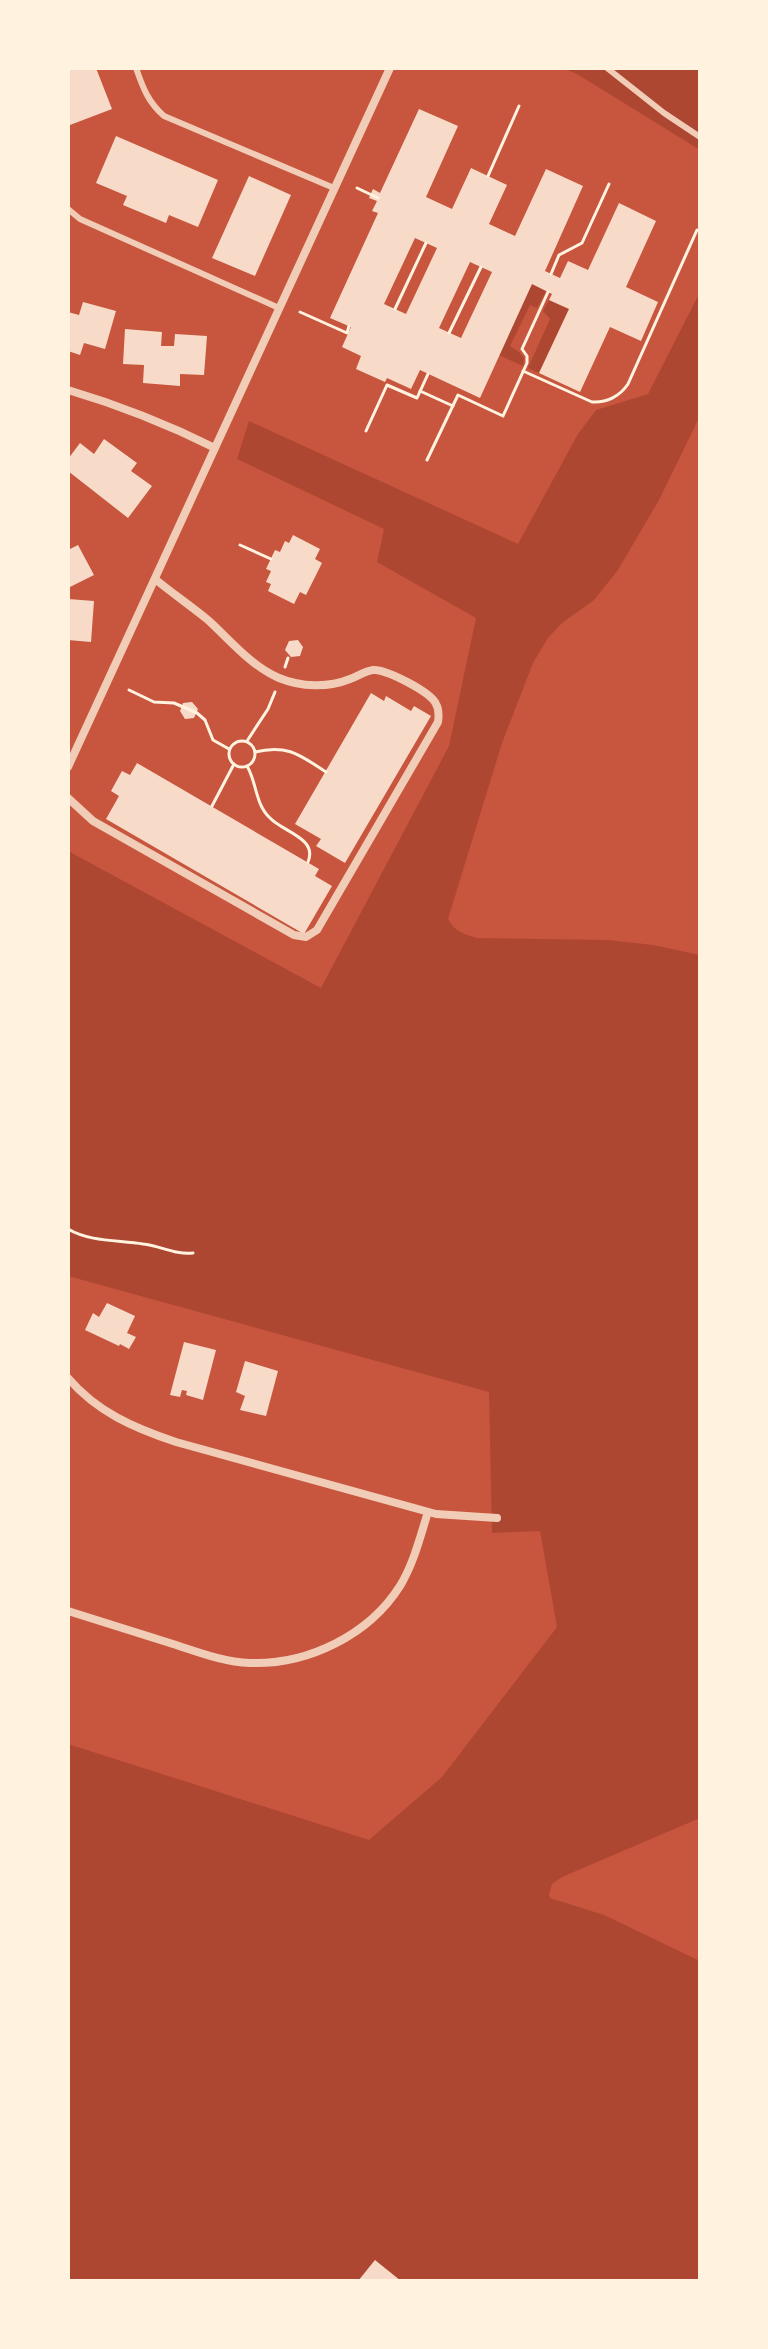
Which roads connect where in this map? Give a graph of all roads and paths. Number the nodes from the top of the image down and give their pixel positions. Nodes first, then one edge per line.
1 (136, 68) edge
2 (390, 68) edge
3 (607, 68) edge
4 (519, 106) dead end
5 (700, 137) edge
6 (488, 176) dead end
7 (609, 184) dead end
8 (334, 188) junction
9 (357, 188) dead end
10 (378, 198) dead end
11 (68, 209) edge
12 (697, 230) dead end
13 (426, 243) dead end
14 (481, 267) dead end
15 (551, 274) dead end
16 (548, 292) dead end
17 (279, 308) junction
18 (395, 309) dead end
19 (300, 312) dead end
20 (349, 326) dead end
21 (449, 333) dead end
22 (523, 371) junction
23 (428, 374) dead end
24 (68, 390) edge
25 (420, 391) junction
26 (453, 406) junction
27 (366, 431) dead end
28 (215, 448) junction
29 (427, 460) dead end
30 (240, 545) dead end
31 (271, 559) dead end
32 (155, 579) junction
33 (129, 690) dead end
34 (270, 703) dead end
35 (247, 741) junction
36 (229, 749) junction
37 (255, 752) junction
38 (234, 764) junction
39 (247, 766) junction
40 (68, 767) edge
41 (326, 772) dead end
42 (68, 798) edge
43 (212, 806) dead end
44 (308, 862) dead end
45 (68, 1229) edge
46 (193, 1253) dead end
47 (68, 1378) edge
48 (428, 1512) junction
49 (497, 1518) dead end
50 (68, 1611) edge

1 - 8 lane
2 - 8 street
3 - 5 lane
4 - 6 path
7 - 15 path
8 - 17 street
9 - 10 path
11 - 17 lane
12 - 22 path
13 - 18 path
14 - 21 path
16 - 22 path
17 - 28 street
19 - 20 path
22 - 26 path
23 - 25 path
24 - 28 street
25 - 26 path
25 - 27 path
26 - 29 path
28 - 32 street
30 - 31 path
32 - 40 street
32 - 42 street
33 - 36 path
34 - 35 path
35 - 36 path
35 - 37 path
36 - 38 path
37 - 39 path
37 - 41 path
38 - 39 path
38 - 43 path
39 - 44 path
45 - 46 path
47 - 48 street
48 - 49 street
48 - 50 street

